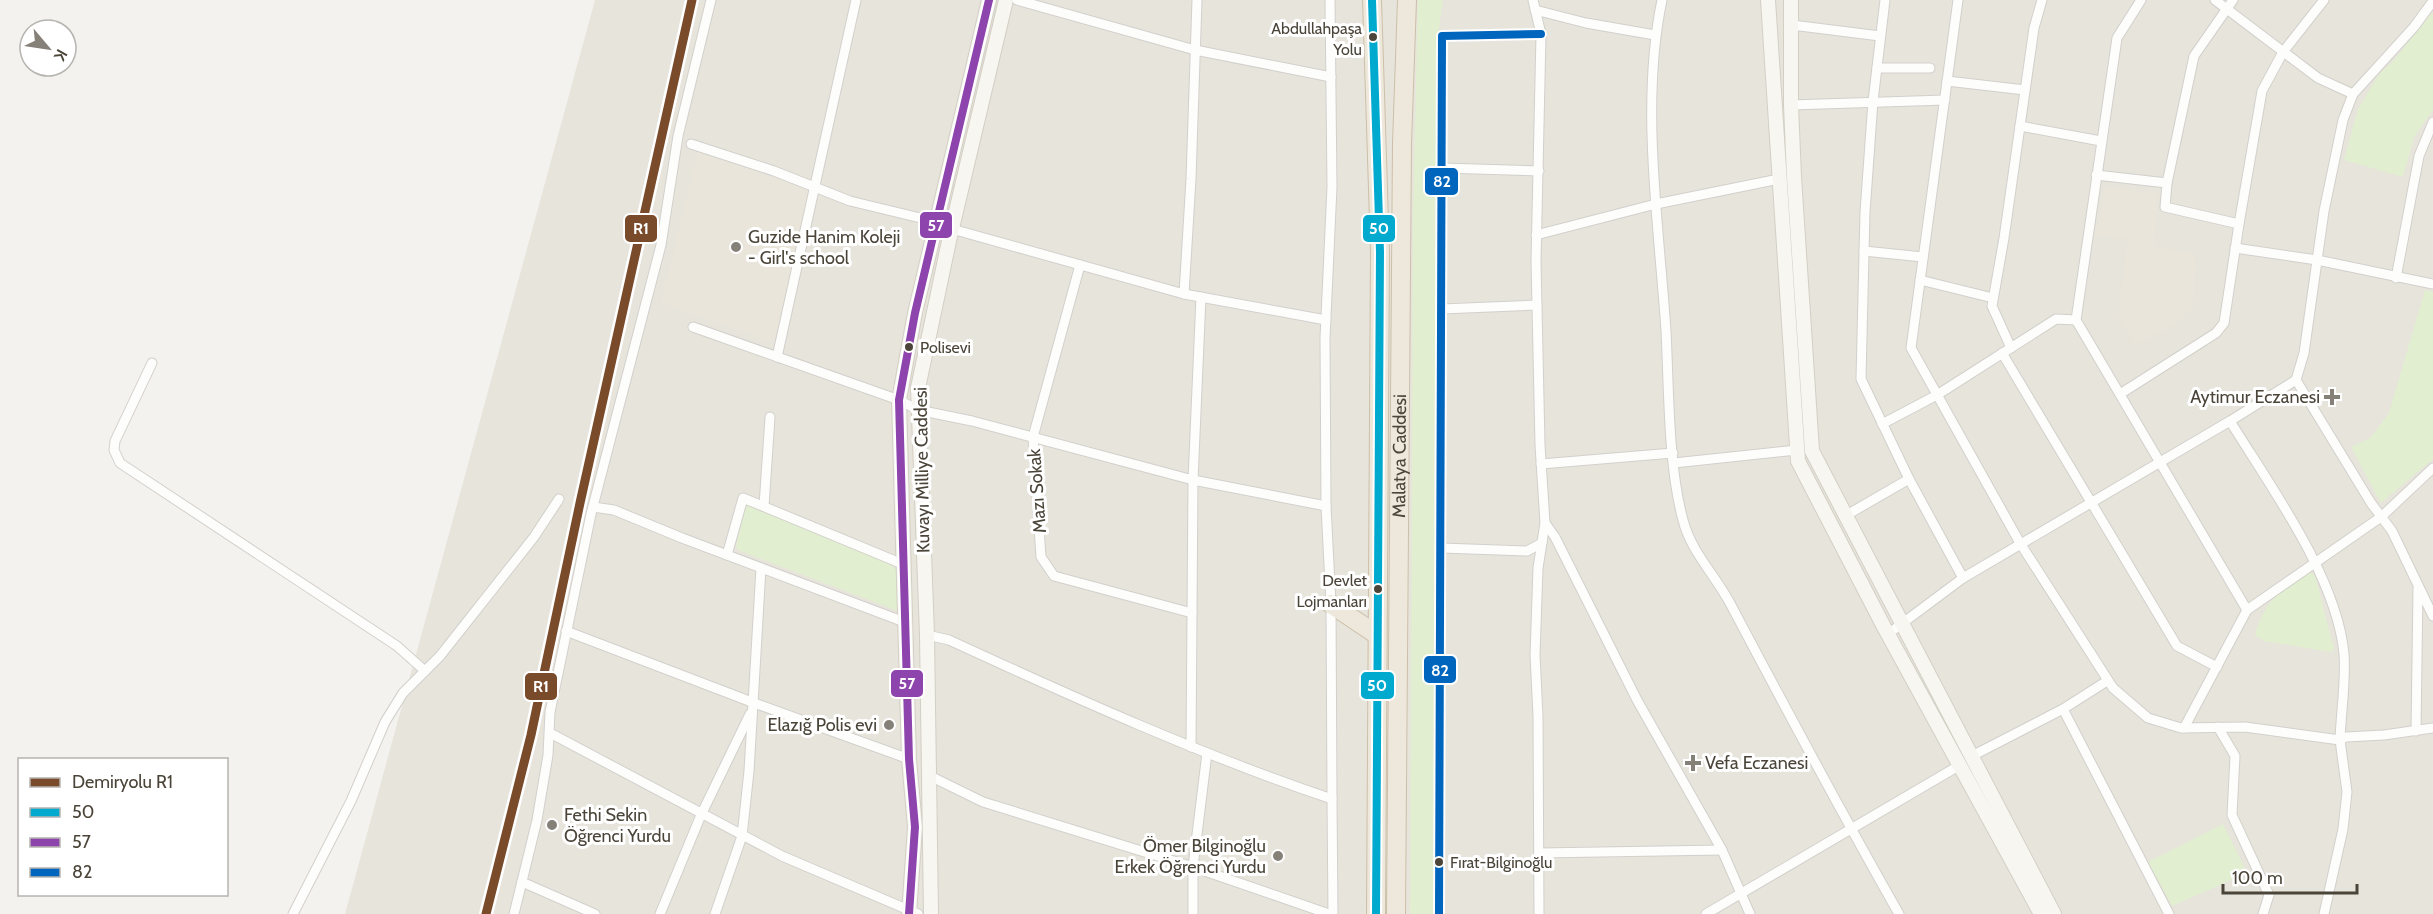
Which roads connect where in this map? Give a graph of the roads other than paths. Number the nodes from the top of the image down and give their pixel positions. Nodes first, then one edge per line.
1 (711, 0) edge
2 (856, 0) edge
3 (989, 0) edge
4 (1006, 0) edge
5 (1017, 0) edge
6 (1197, 0) edge
7 (1330, 0) edge
8 (1372, 0) edge
9 (1407, 0) edge
10 (1662, 0) edge
11 (1768, 0) edge
12 (1791, 0) edge
13 (1885, 0) edge
14 (1958, 0) edge
15 (2042, 0) edge
16 (2141, 0) edge
17 (2215, 0) edge
18 (2233, 0) edge
19 (2324, 0) edge
20 (2433, 1) edge
21 (1534, 5) edge
22 (2227, 9) junction
23 (1792, 25) junction
24 (1541, 34) junction
25 (1655, 36) junction
26 (1880, 36) junction
27 (1195, 50) junction
28 (2283, 52) junction
29 (1877, 68) junction
30 (1930, 68) dead end
31 (1331, 77) junction
32 (1947, 81) junction
33 (2025, 90) junction
34 (2353, 94) junction
35 (1945, 99) junction
36 (1873, 101) junction
37 (1791, 105) junction
38 (2433, 122) edge
39 (2020, 126) junction
40 (2101, 141) junction
41 (691, 144) dead end
42 (1442, 168) junction
43 (1539, 171) junction
44 (2096, 175) junction
45 (1779, 179) junction
46 (2167, 183) junction
47 (813, 186) junction
48 (1656, 204) junction
49 (937, 222) junction
50 (2239, 224) junction
51 (952, 229) junction
52 (1536, 235) junction
53 (2235, 249) junction
54 (1864, 251) junction
55 (1923, 257) junction
56 (2317, 260) junction
57 (1080, 265) junction
58 (2396, 278) junction
59 (1920, 279) junction
60 (2433, 284) edge
61 (1184, 294) junction
62 (1201, 297) junction
63 (1993, 298) junction
64 (1537, 305) junction
65 (1442, 309) junction
66 (1326, 320) junction
67 (2076, 320) junction
68 (693, 327) dead end
69 (2010, 348) junction
70 (2002, 353) junction
71 (777, 357) junction
72 (152, 363) dead end
73 (2296, 380) junction
74 (2120, 394) junction
75 (1937, 395) junction
76 (899, 400) junction
77 (918, 410) junction
78 (770, 417) dead end
79 (2230, 421) junction
80 (1882, 424) junction
81 (1033, 437) junction
82 (1797, 450) junction
83 (1674, 458) junction
84 (2158, 462) junction
85 (1541, 464) junction
86 (2433, 468) edge
87 (1909, 479) junction
88 (1193, 480) junction
89 (559, 499) dead end
90 (2091, 504) junction
91 (764, 506) junction
92 (1326, 506) junction
93 (592, 507) junction
94 (1845, 516) junction
95 (2381, 517) junction
96 (1545, 523) junction
97 (1542, 543) junction
98 (2020, 543) junction
99 (1441, 548) junction
100 (727, 555) junction
101 (2315, 563) junction
102 (905, 564) junction
103 (762, 568) junction
104 (1963, 578) junction
105 (2418, 585) junction
106 (1331, 604) junction
107 (2247, 610) junction
108 (1192, 614) junction
109 (2433, 616) edge
110 (907, 623) junction
111 (1901, 625) junction
112 (566, 631) junction
113 (1888, 634) junction
114 (927, 635) junction
115 (1377, 635) junction
116 (2217, 667) junction
117 (425, 671) junction
118 (2106, 681) junction
119 (752, 706) junction
120 (2063, 709) junction
121 (2218, 727) junction
122 (2184, 728) junction
123 (2433, 728) edge
124 (2416, 731) junction
125 (550, 733) junction
126 (2340, 740) junction
127 (1191, 747) junction
128 (1207, 753) junction
129 (909, 759) junction
130 (1965, 761) junction
131 (930, 776) junction
132 (1332, 800) junction
133 (701, 815) junction
134 (1850, 829) junction
135 (742, 836) junction
136 (1722, 850) junction
137 (1539, 853) junction
138 (1193, 867) junction
139 (522, 882) junction
140 (1740, 894) junction
141 (912, 913) edge
142 (293, 914) edge
143 (514, 914) edge
144 (595, 914) edge
145 (660, 914) edge
146 (715, 914) edge
147 (931, 914) edge
148 (1192, 914) edge
149 (1331, 914) edge
150 (1376, 914) edge
151 (1396, 914) edge
152 (1439, 914) edge
153 (1539, 914) edge
154 (1706, 914) edge
155 (1750, 914) edge
156 (1899, 914) edge
157 (2040, 914) edge
158 (2054, 914) edge
159 (2169, 914) edge
160 (2263, 914) edge
161 (2324, 914) edge

1 - 93 street
2 - 47 street
3 - 49 main road, Kuvayı Milliye Caddesi
4 - 51 main road, Kuvayı Milliye Caddesi
5 - 27 street
6 - 27 street
7 - 31 street
8 - 115 highway, Malatya Caddesi
9 - 151 highway, Malatya Caddesi
10 - 25 street
11 - 45 main road
12 - 23 main road
13 - 26 street
14 - 32 street
15 - 33 street
16 - 40 street
17 - 22 street
18 - 22 street
19 - 28 street
20 - 34 street
21 - 24 street
21 - 25 street
22 - 28 street
22 - 46 street
23 - 26 street
23 - 37 main road
24 - 42 street
24 - 43 street
25 - 48 street
26 - 29 street
27 - 31 street
27 - 61 street
28 - 34 street
28 - 50 street
29 - 30 street
29 - 36 street
31 - 66 street
32 - 33 street
32 - 35 street
33 - 39 street
34 - 56 street
35 - 36 street
35 - 55 street
36 - 37 street
36 - 54 street
37 - 94 main road
38 - 58 street
39 - 40 street
39 - 63 street
40 - 44 street
41 - 47 street
42 - 43 street
42 - 65 street
43 - 52 street
44 - 46 street
44 - 67 street
45 - 48 street
45 - 82 main road
46 - 50 street
47 - 49 street
47 - 71 street
48 - 52 street
48 - 83 street
49 - 76 main road, Kuvayı Milliye Caddesi
50 - 53 street
51 - 57 street
51 - 77 main road, Kuvayı Milliye Caddesi
52 - 64 street
53 - 56 street
53 - 74 street
54 - 55 street
54 - 80 street
55 - 59 street
56 - 58 street
56 - 73 street
57 - 61 street
57 - 81 street, Mazı Sokak
58 - 60 street
59 - 63 street
59 - 75 street
61 - 62 street
62 - 66 street
62 - 88 street
63 - 69 street
64 - 65 street
64 - 85 street
65 - 99 street
66 - 92 street
67 - 69 street
67 - 74 street
68 - 71 street
69 - 70 street
70 - 75 street
70 - 90 street
71 - 76 street
72 - 117 street
73 - 79 street
73 - 95 street
74 - 84 street
75 - 80 street
75 - 98 street
76 - 77 street
76 - 102 main road, Kuvayı Milliye Caddesi
77 - 81 street
77 - 114 main road, Kuvayı Milliye Caddesi
78 - 91 street
79 - 84 street
79 - 101 street
80 - 87 street
81 - 88 street
81 - 108 street, Mazı Sokak
82 - 83 street
82 - 113 main road
83 - 85 street
83 - 134 street
84 - 90 street
84 - 107 street
85 - 96 street
86 - 95 street
87 - 94 street
87 - 104 street
88 - 92 street
88 - 108 street
89 - 117 street
90 - 98 street
90 - 116 street
91 - 100 street
91 - 102 street
92 - 106 street
93 - 100 street
93 - 112 street
94 - 111 main road
95 - 101 street
95 - 105 street
96 - 97 street
96 - 136 street
97 - 99 street
97 - 137 street
98 - 104 street
98 - 118 street
99 - 152 street
100 - 103 street
101 - 107 street
101 - 126 street
102 - 110 main road, Kuvayı Milliye Caddesi
103 - 110 street
103 - 119 street
104 - 111 street
105 - 109 street
105 - 124 street
106 - 115 highway
106 - 132 street
107 - 116 street
108 - 127 street
110 - 129 main road, Kuvayı Milliye Caddesi
111 - 113 street
111 - 130 main road
112 - 119 street
112 - 125 street
113 - 130 main road
114 - 127 street
114 - 131 main road, Kuvayı Milliye Caddesi
115 - 150 highway, Malatya Caddesi
116 - 122 street
117 - 142 street
118 - 120 street
118 - 122 street
119 - 129 street
119 - 133 street
119 - 135 street
120 - 130 street
120 - 159 street
121 - 122 street
121 - 126 street
121 - 160 street
123 - 124 street
124 - 126 street
125 - 133 street
125 - 139 street
126 - 161 street
127 - 128 street
128 - 132 street
128 - 138 street
129 - 141 main road, Kuvayı Milliye Caddesi
130 - 134 street
130 - 157 main road
130 - 158 main road
131 - 138 street
131 - 147 main road, Kuvayı Milliye Caddesi
132 - 149 street
133 - 135 street
133 - 145 street
134 - 140 street
134 - 156 street
135 - 141 street
135 - 146 street
136 - 137 street
136 - 140 street
137 - 153 street
138 - 148 street
138 - 149 street
139 - 143 street
139 - 144 street
140 - 154 street
140 - 155 street

